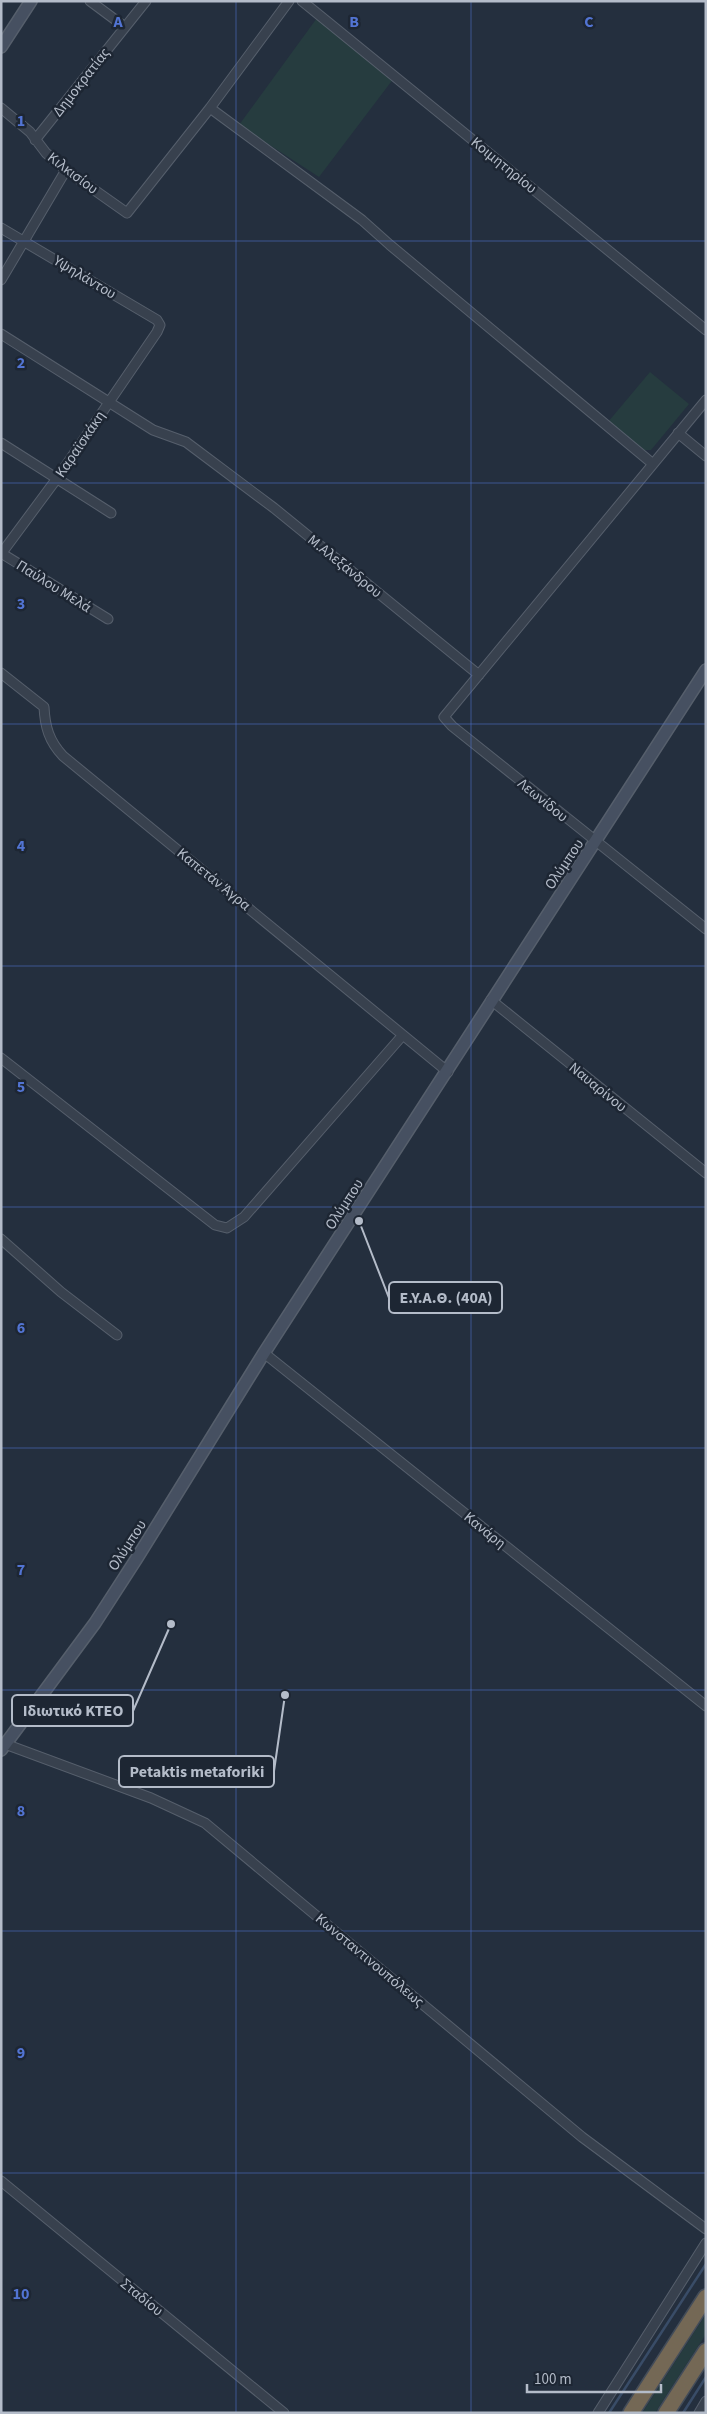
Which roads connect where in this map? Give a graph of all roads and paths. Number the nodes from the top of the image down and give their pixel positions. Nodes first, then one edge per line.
1 (31, 1) edge
2 (90, 1) edge
3 (146, 1) edge
4 (288, 1) edge
5 (302, 1) edge
6 (125, 27) junction
7 (1, 46) edge
8 (1, 108) edge
9 (210, 108) junction
10 (36, 140) junction
11 (66, 170) junction
12 (1, 228) edge
13 (25, 242) junction
14 (1, 280) edge
15 (706, 330) edge
16 (157, 332) joint
17 (1, 334) edge
18 (706, 400) edge
19 (110, 401) junction
20 (678, 433) junction
21 (1, 442) edge
22 (706, 456) edge
23 (653, 464) junction
24 (58, 477) junction
25 (111, 513) dead end
26 (1, 553) edge
27 (108, 619) dead end
28 (706, 670) edge
29 (1, 673) edge
30 (479, 675) junction
31 (596, 842) junction
32 (706, 929) edge
33 (491, 1000) junction
34 (402, 1036) junction
35 (1, 1058) edge
36 (448, 1072) junction
37 (706, 1174) edge
38 (1, 1239) edge
39 (117, 1335) dead end
40 (264, 1353) junction
41 (706, 1706) edge
42 (3, 1747) edge
43 (1, 2181) edge
44 (706, 2229) edge
45 (706, 2243) edge
46 (706, 2297) edge
47 (706, 2350) edge
48 (706, 2401) edge
49 (284, 2413) edge
50 (598, 2413) edge
51 (630, 2413) edge
52 (666, 2413) edge
53 (699, 2413) edge

1 - 7 street
2 - 6 street
3 - 6 street, Δημοκρατίας
4 - 9 street
5 - 15 street, Κοιμητηρίου
6 - 10 street, Δημοκρατίας
8 - 10 street, Κιλκισίου
9 - 11 street, Κιλκισίου
9 - 23 street
10 - 11 street, Κιλκισίου
11 - 13 street
12 - 13 street, Υψηλάντου
13 - 14 street
13 - 16 street, Υψηλάντου
16 - 19 street, Καραϊσκάκη
17 - 19 street, Μ.Αλεξάνδρου
18 - 20 street
19 - 24 street, Καραϊσκάκη
19 - 30 street, Μ.Αλεξάνδρου
20 - 22 street
20 - 23 street
21 - 24 street
23 - 30 street
24 - 25 street
24 - 26 street, Καραϊσκάκη
26 - 27 street, Παύλου Μελά
28 - 31 street, Ολύμπου
29 - 34 street, Καπετάν Άγρα
30 - 31 street, Λεωνίδου
31 - 32 street, Λεωνίδου
31 - 33 street, Ολύμπου
33 - 36 street, Ολύμπου
33 - 37 street, Ναυαρίνου
34 - 35 street
34 - 36 street, Καπετάν Άγρα
36 - 40 street, Ολύμπου
38 - 39 street
40 - 41 street, Κανάρη
40 - 42 street, Ολύμπου
42 - 44 street, Κωνσταντινουπόλεως
43 - 49 street, Σταδίου
45 - 50 street
46 - 51 highway
47 - 52 highway
48 - 53 street

